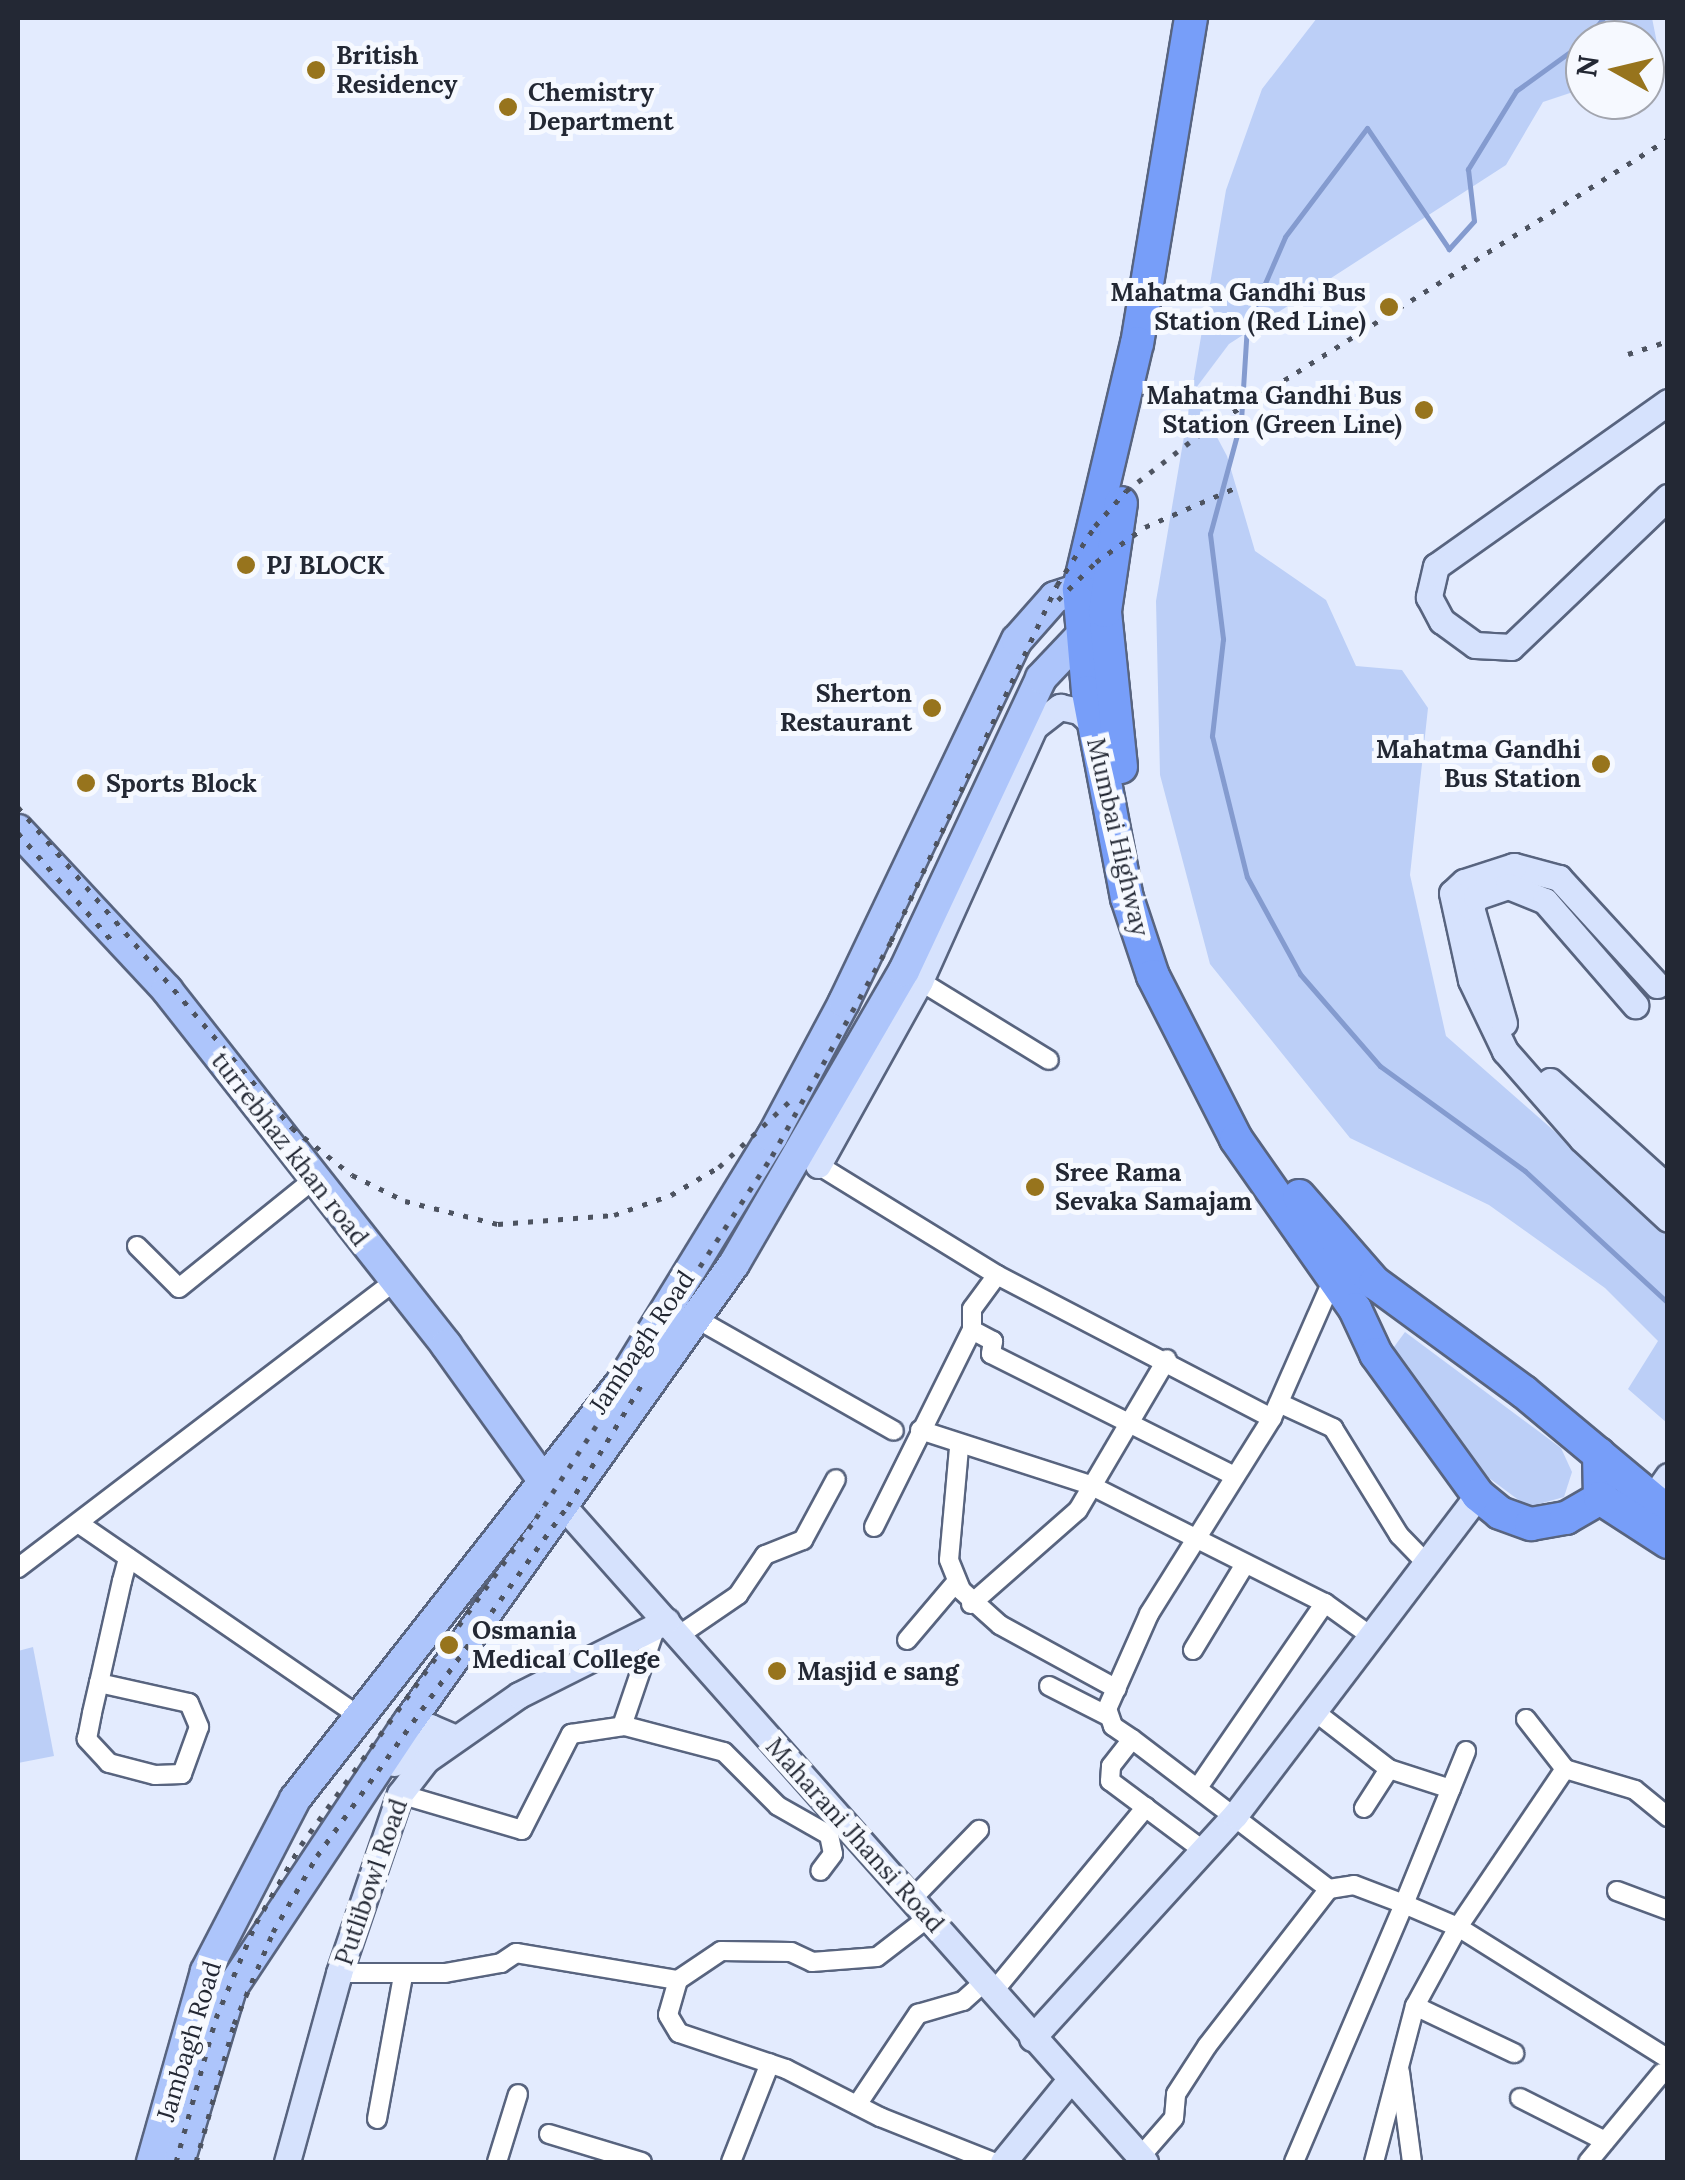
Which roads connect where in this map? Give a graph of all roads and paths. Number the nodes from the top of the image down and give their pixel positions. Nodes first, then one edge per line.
1 (1191, 18) edge
2 (1212, 18) edge
3 (1668, 402) edge
4 (1668, 497) edge
5 (1093, 607) junction
6 (1093, 724) junction
7 (18, 830) edge
8 (920, 981) junction
9 (1657, 984) dead end
10 (1635, 1005) dead end
11 (1049, 1060) dead end
12 (809, 1159) junction
13 (314, 1179) junction
14 (1668, 1188) edge
15 (1668, 1218) edge
16 (137, 1246) dead end
17 (1343, 1269) junction
18 (997, 1274) junction
19 (394, 1282) junction
20 (699, 1320) junction
21 (972, 1330) junction
22 (1167, 1359) junction
23 (1276, 1410) junction
24 (1129, 1419) junction
25 (894, 1430) dead end
26 (920, 1430) junction
27 (959, 1448) junction
28 (1599, 1454) junction
29 (1235, 1476) junction
30 (836, 1480) dead end
31 (544, 1484) junction
32 (1094, 1488) junction
33 (1478, 1495) junction
34 (1662, 1496) edge
35 (1600, 1498) junction
36 (564, 1507) junction
37 (80, 1526) junction
38 (874, 1527) dead end
39 (1196, 1540) junction
40 (1668, 1542) edge
41 (128, 1558) junction
42 (1425, 1562) junction
43 (1245, 1564) junction
44 (18, 1568) edge
45 (958, 1581) junction
46 (1325, 1603) junction
47 (971, 1604) junction
48 (666, 1627) junction
49 (1368, 1634) junction
50 (906, 1640) dead end
51 (1193, 1650) dead end
52 (450, 1665) junction
53 (398, 1668) junction
54 (99, 1682) junction
55 (1049, 1686) dead end
56 (1117, 1689) junction
57 (1314, 1711) junction
58 (1106, 1715) junction
59 (359, 1716) junction
60 (1526, 1719) dead end
61 (622, 1726) junction
62 (456, 1738) junction
63 (1132, 1739) junction
64 (1466, 1751) dead end
65 (1390, 1768) junction
66 (1564, 1768) junction
67 (1199, 1786) junction
68 (1451, 1789) junction
69 (363, 1794) junction
70 (400, 1794) junction
71 (1146, 1807) junction
72 (1364, 1808) dead end
73 (1235, 1815) junction
74 (1668, 1817) edge
75 (979, 1830) dead end
76 (1204, 1851) junction
77 (820, 1871) dead end
78 (1329, 1889) junction
79 (1617, 1891) dead end
80 (1404, 1904) junction
81 (921, 1907) junction
82 (1668, 1910) edge
83 (1458, 1927) junction
84 (214, 1955) junction
85 (339, 1973) junction
86 (403, 1976) junction
87 (237, 1978) junction
88 (678, 1980) junction
89 (989, 1987) junction
90 (1415, 2006) junction
91 (1032, 2038) junction
92 (1514, 2054) dead end
93 (770, 2063) junction
94 (1666, 2064) edge
95 (1399, 2066) junction
96 (1069, 2081) junction
97 (518, 2094) dead end
98 (1520, 2098) dead end
99 (856, 2105) junction
100 (377, 2118) dead end
101 (548, 2134) dead end
102 (1606, 2141) junction
103 (1143, 2159) edge
104 (152, 2162) edge
105 (179, 2162) edge
106 (287, 2162) edge
107 (497, 2162) edge
108 (642, 2162) edge
109 (731, 2162) edge
110 (993, 2162) edge
111 (1003, 2162) edge
112 (1294, 2162) edge
113 (1374, 2162) edge
114 (1412, 2162) edge
115 (1588, 2162) edge

1 - 5 highway, Mumbai Highway
2 - 5 highway, Mumbai Highway
3 - 4 street
5 - 6 highway, Mumbai Highway
5 - 12 main road, Jambagh Road
5 - 17 highway, Mumbai Highway
5 - 31 main road, Jambagh Road
6 - 8 street
6 - 17 highway, Mumbai Highway
7 - 13 main road, turrebhaz khan road
8 - 11 street
8 - 12 street
9 - 15 street
10 - 14 street
12 - 18 street
12 - 20 main road, Jambagh Road
13 - 16 street
13 - 19 main road, turrebhaz khan road
17 - 23 street
17 - 28 highway, Mumbai Highway
17 - 33 highway, Mumbai Highway
18 - 21 street
18 - 22 street
19 - 31 main road, turrebhaz khan road
19 - 37 street
20 - 25 street
20 - 36 main road, Jambagh Road
21 - 24 street
21 - 26 street
22 - 23 street
22 - 24 street
23 - 29 street
23 - 42 street
24 - 29 street
24 - 32 street
26 - 27 street
26 - 38 street
27 - 32 street
27 - 45 street
28 - 34 highway, Mumbai Highway
28 - 35 highway
29 - 39 street
30 - 48 street
31 - 53 main road, Jambagh Road
32 - 39 street
32 - 47 street
33 - 35 highway, Mumbai Highway
33 - 42 street
35 - 40 highway
36 - 48 street, Maharani Jhansi Road
36 - 52 main road, Jambagh Road
37 - 41 street
37 - 44 street
39 - 43 street
39 - 56 street
41 - 54 street
41 - 59 street
42 - 49 street
43 - 46 street
43 - 51 street
45 - 47 street
45 - 50 street
46 - 49 street
46 - 67 street
47 - 56 street
48 - 61 street
48 - 62 street, Putlibowl Road
48 - 81 street, Maharani Jhansi Road
49 - 57 street
52 - 53 main road
52 - 69 main road, Jambagh Road
53 - 59 main road, Jambagh Road
54 - 54 street
55 - 58 street
56 - 58 street
57 - 65 street
57 - 73 street
58 - 63 street
59 - 84 main road, Jambagh Road
60 - 66 street
61 - 70 street
61 - 77 street
62 - 69 street
62 - 70 street, Putlibowl Road
63 - 67 street
63 - 71 street
64 - 68 street
65 - 68 street
65 - 72 street
66 - 74 street
66 - 83 street
67 - 73 street
68 - 80 street
69 - 87 main road, Jambagh Road
70 - 85 street, Putlibowl Road
71 - 76 street
71 - 89 street
73 - 76 street
73 - 78 street
75 - 81 street
76 - 91 street
78 - 80 street
78 - 103 street
79 - 82 street
80 - 83 street
80 - 112 street
81 - 88 street
81 - 89 street, Maharani Jhansi Road
83 - 90 street
83 - 94 street
84 - 87 main road
84 - 104 main road, Jambagh Road
85 - 86 street
85 - 106 street, Putlibowl Road
86 - 88 street
86 - 100 street
87 - 105 main road, Jambagh Road
88 - 93 street
89 - 91 street, Maharani Jhansi Road
89 - 99 street
90 - 92 street
90 - 95 street
91 - 96 street, Maharani Jhansi Road
93 - 99 street
93 - 109 street
94 - 102 street
95 - 113 street
95 - 114 street
96 - 103 street, Maharani Jhansi Road
96 - 111 street
97 - 107 street
98 - 102 street
99 - 110 street
101 - 108 street
102 - 115 street

